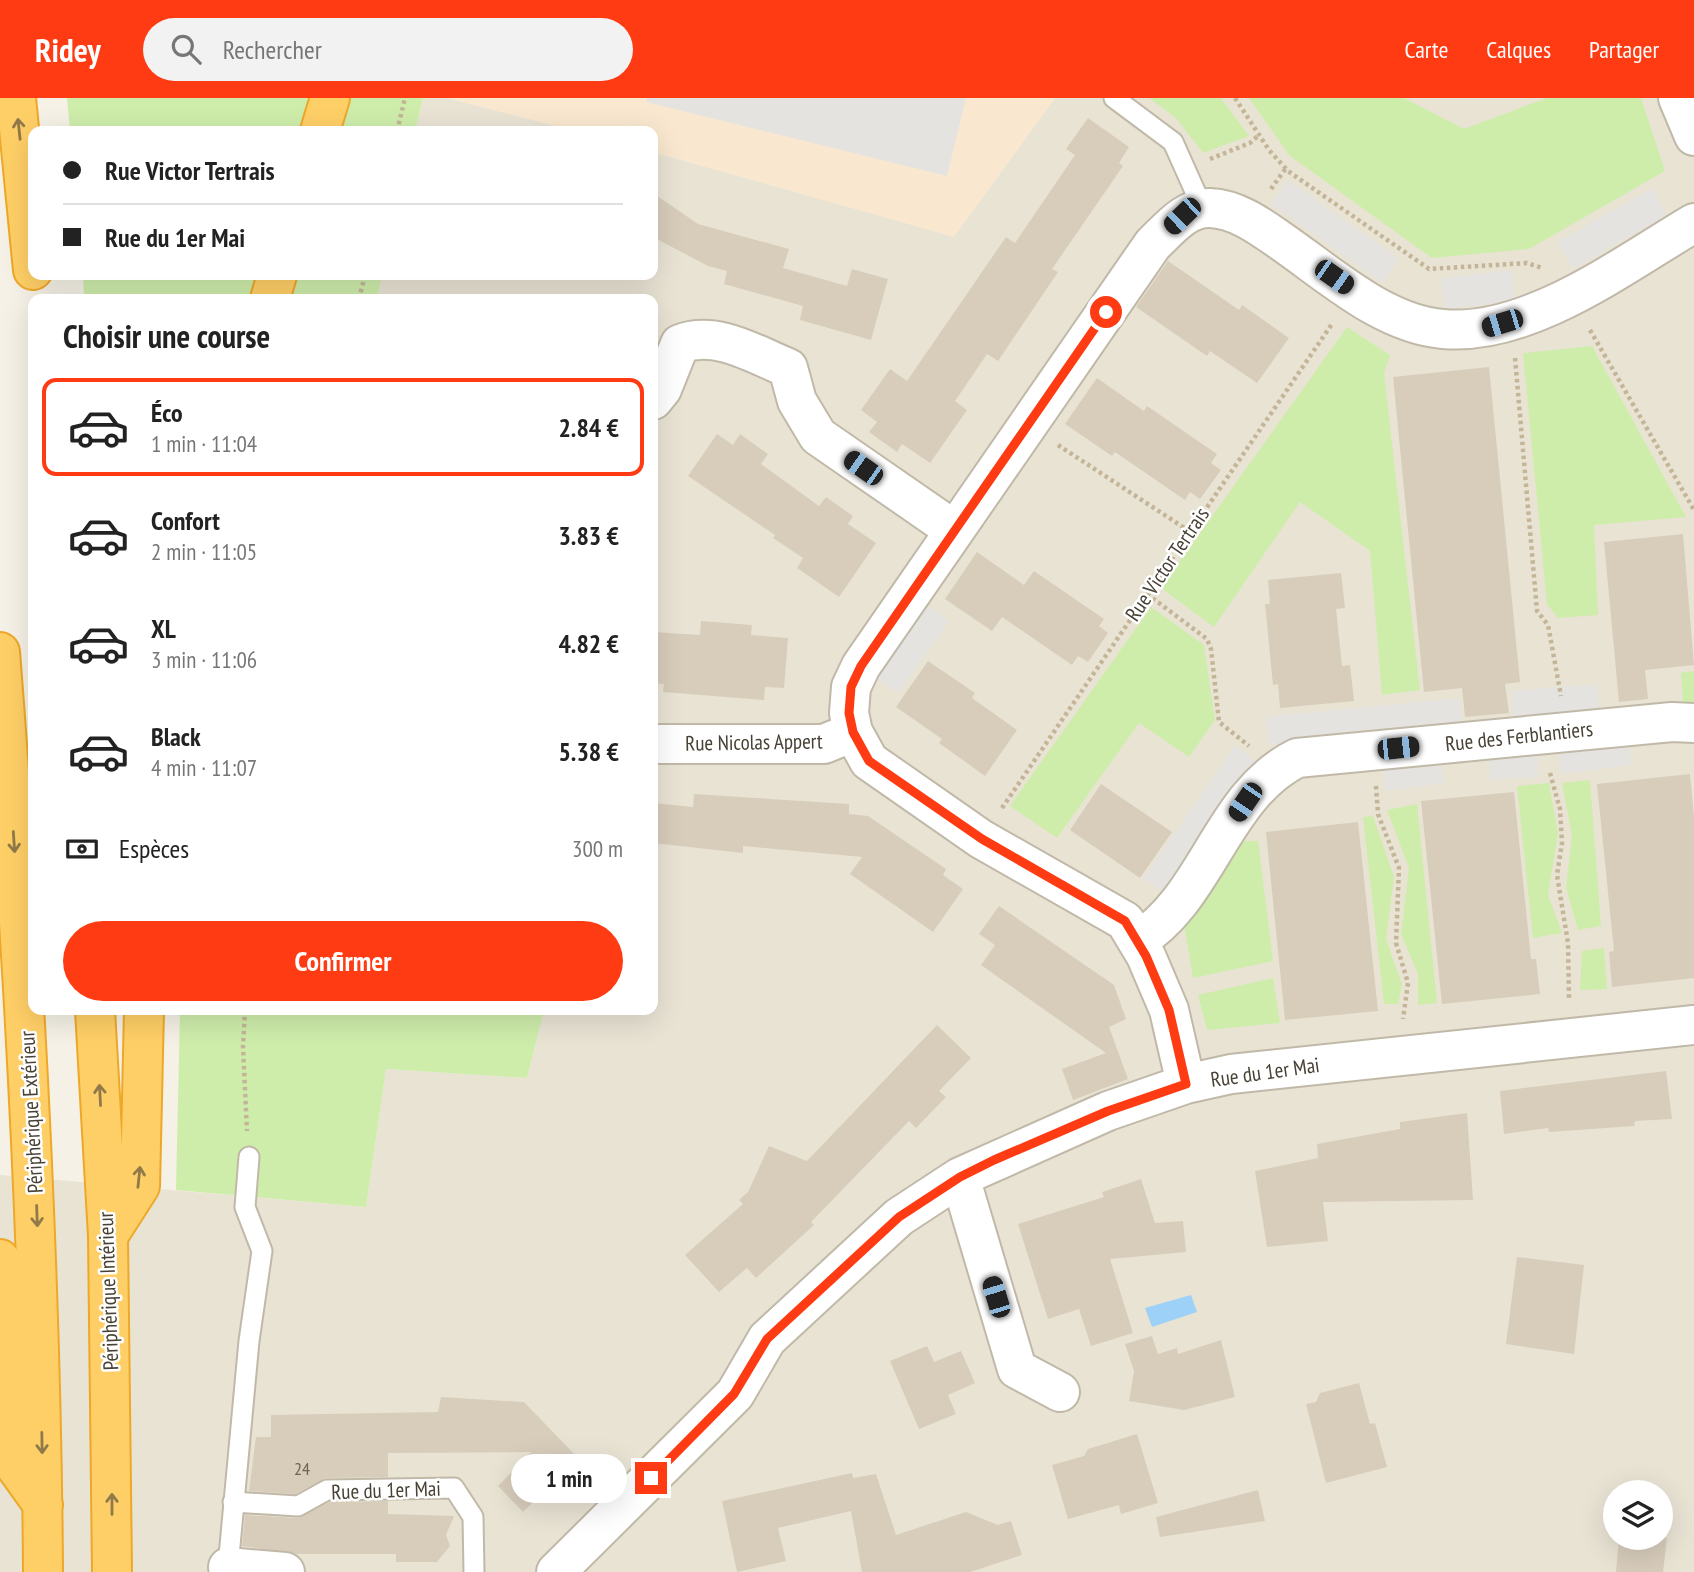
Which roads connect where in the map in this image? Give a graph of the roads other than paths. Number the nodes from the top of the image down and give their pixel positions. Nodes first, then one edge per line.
1 (16, 98) edge
2 (330, 98) edge
3 (1114, 98) edge
4 (1678, 98) edge
5 (322, 126) edge
6 (1694, 136) edge
7 (1203, 209) junction
8 (28, 214) edge
9 (1694, 223) edge
10 (658, 394) edge
11 (954, 530) junction
12 (0, 652) edge
13 (1694, 723) edge
14 (853, 732) junction
15 (658, 744) edge
16 (1137, 941) junction
17 (95, 1015) edge
18 (144, 1015) edge
19 (1694, 1025) edge
20 (1186, 1084) junction
21 (249, 1157) road end
22 (960, 1177) junction
23 (108, 1236) junction
24 (0, 1259) edge
25 (1060, 1392) dead end
26 (233, 1502) junction
27 (43, 1506) junction
28 (228, 1567) joint
29 (43, 1572) edge
30 (112, 1572) edge
31 (285, 1572) edge
32 (474, 1572) edge
33 (556, 1572) edge

8 -> 1 highway
2 - 5 highway
3 - 7 lane
4 - 6 street
7 - 9 street
7 - 11 street
10 - 11 street
11 - 14 street
12 -> 27 highway, Périphérique Extérieur
13 - 16 street, Rue des Ferblantiers
14 - 15 street, Rue Nicolas Appert
14 - 16 street
16 - 20 street
23 -> 17 highway, Périphérique Intérieur
23 -> 18 highway
19 - 20 street, Rue du 1er Mai
20 - 22 street, Rue du 1er Mai
21 - 26 lane
22 - 25 street
22 - 33 street, Rue du 1er Mai
30 -> 23 highway, Périphérique Intérieur
24 - 27 highway
26 - 28 lane
26 - 32 lane, Rue du 1er Mai
27 - 29 highway, Périphérique Extérieur
28 - 31 street

